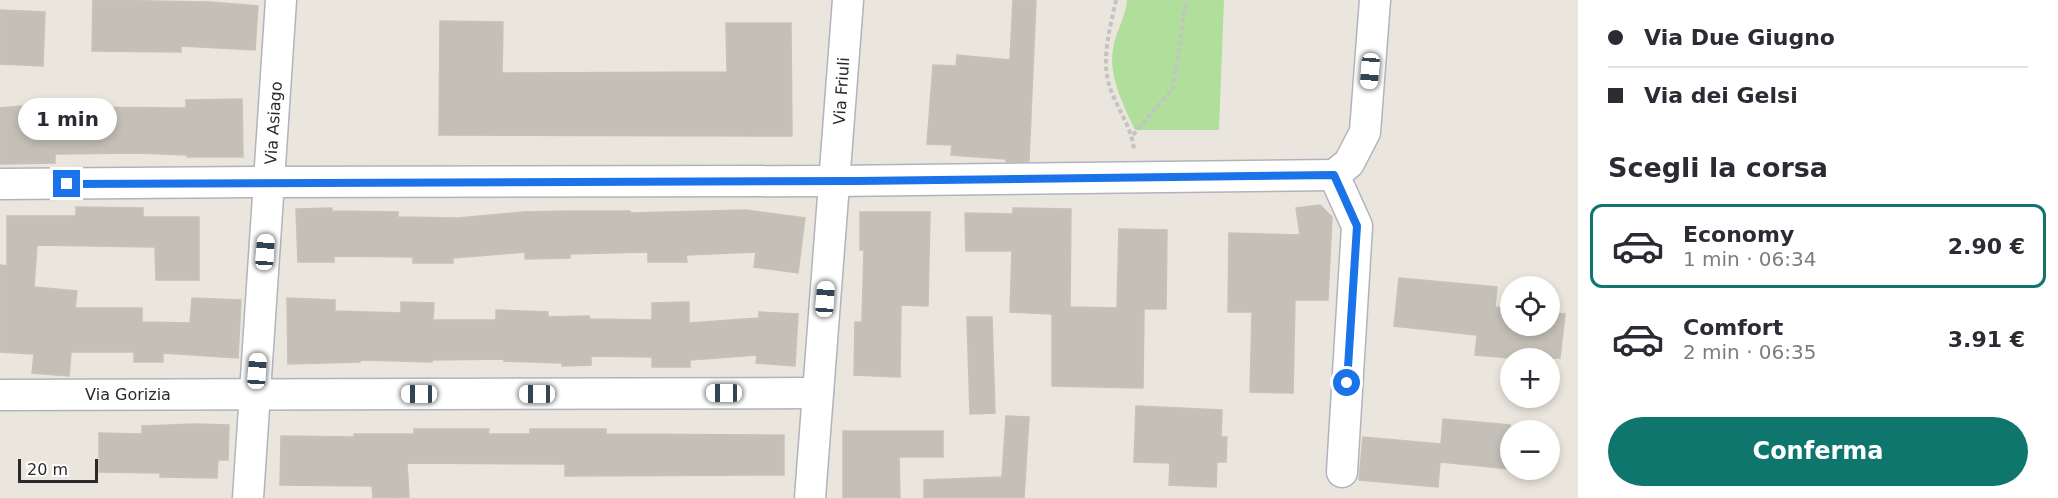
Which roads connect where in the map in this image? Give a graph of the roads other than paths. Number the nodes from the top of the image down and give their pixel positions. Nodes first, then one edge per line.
1 (281, 0) edge
2 (848, 0) edge
3 (1375, 0) edge
4 (1334, 175) junction
5 (834, 181) junction
6 (269, 182) junction
7 (0, 184) edge
8 (818, 393) junction
9 (0, 394) edge
10 (255, 394) junction
11 (1342, 472) dead end
12 (248, 498) edge
13 (810, 498) edge

1 - 6 street, Via Asiago
2 - 5 street, Via Friuli
3 - 4 street
4 - 5 street
4 - 11 street
5 - 6 street
5 - 8 street, Via Friuli
6 - 7 street
6 - 10 street, Via Asiago
8 - 10 street, Via Gorizia
8 - 13 street, Via Friuli
9 - 10 street, Via Gorizia
10 - 12 street, Via Asiago

